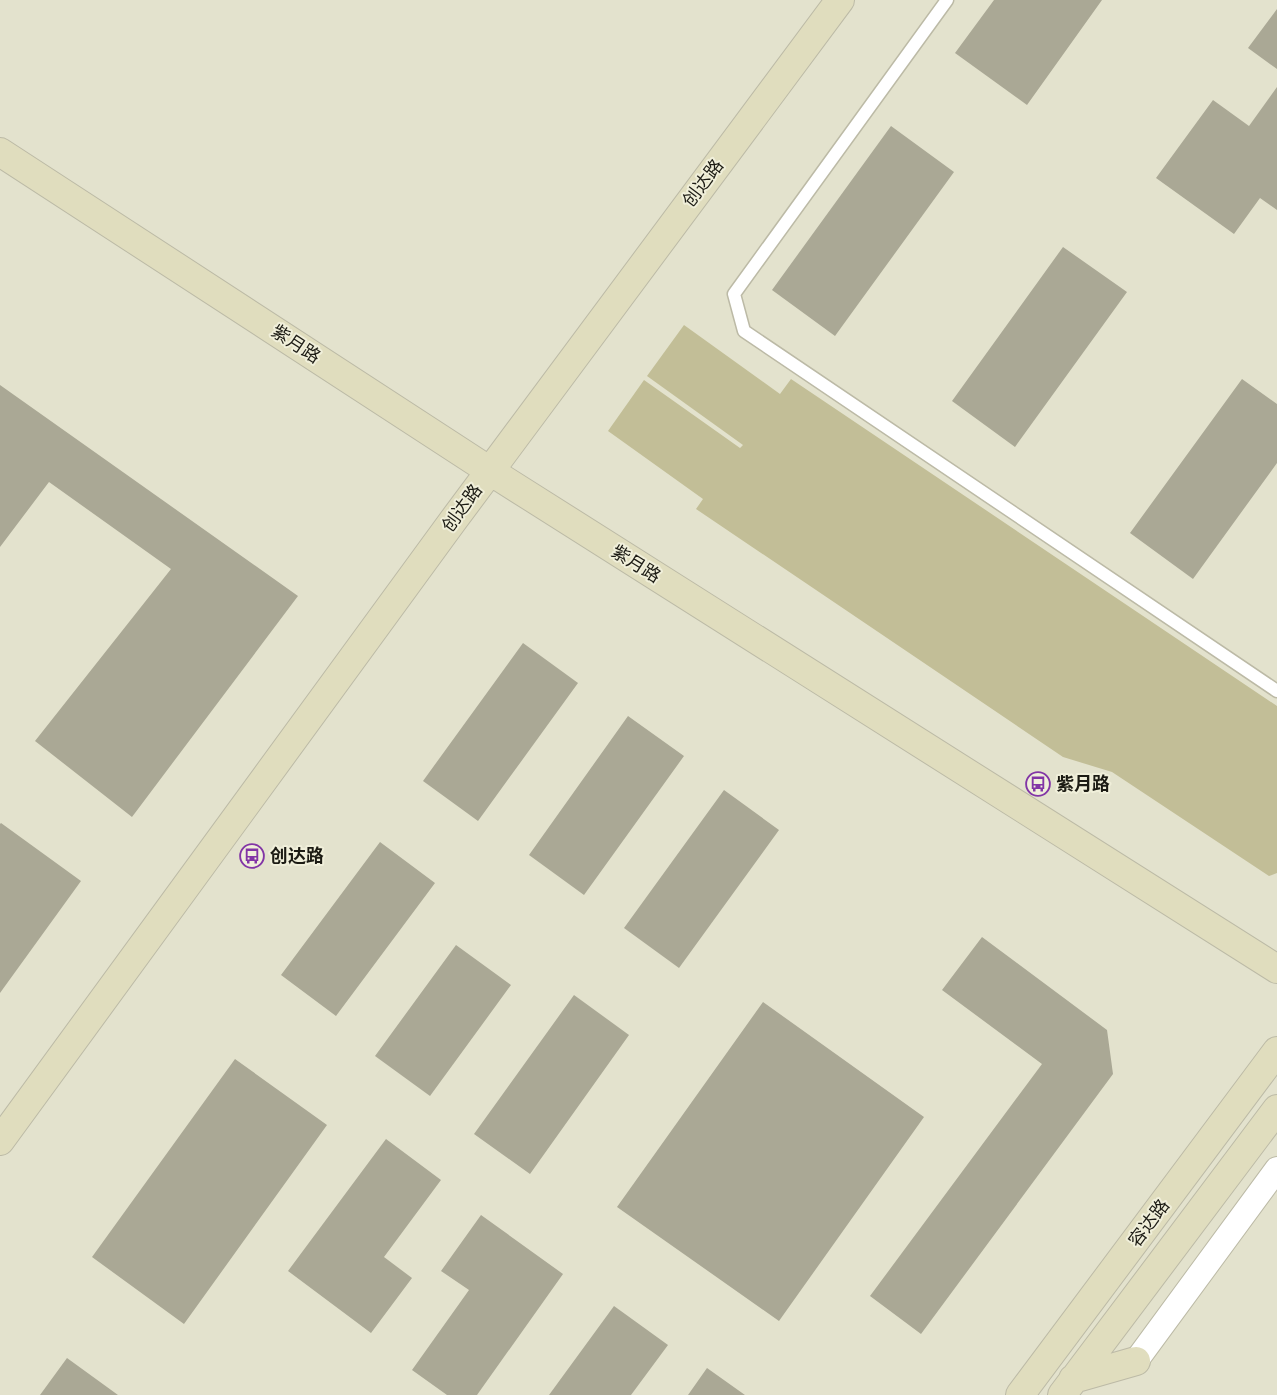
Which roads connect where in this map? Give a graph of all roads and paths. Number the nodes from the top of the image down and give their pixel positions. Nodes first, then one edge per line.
1 (840, 0) edge
2 (947, 0) edge
3 (0, 152) edge
4 (490, 471) junction
5 (1277, 691) edge
6 (1277, 969) edge
7 (1277, 1051) edge
8 (1277, 1109) edge
9 (0, 1141) edge
10 (1277, 1169) edge
11 (1136, 1361) joint
12 (1068, 1387) edge
13 (1020, 1395) edge

1 - 4 street, 创达路
2 - 5 lane
3 - 4 street, 紫月路
4 - 6 street, 紫月路
4 - 9 street, 创达路
7 - 13 street, 容达路
8 - 12 street, 容达路
10 - 11 street
11 - 12 street

